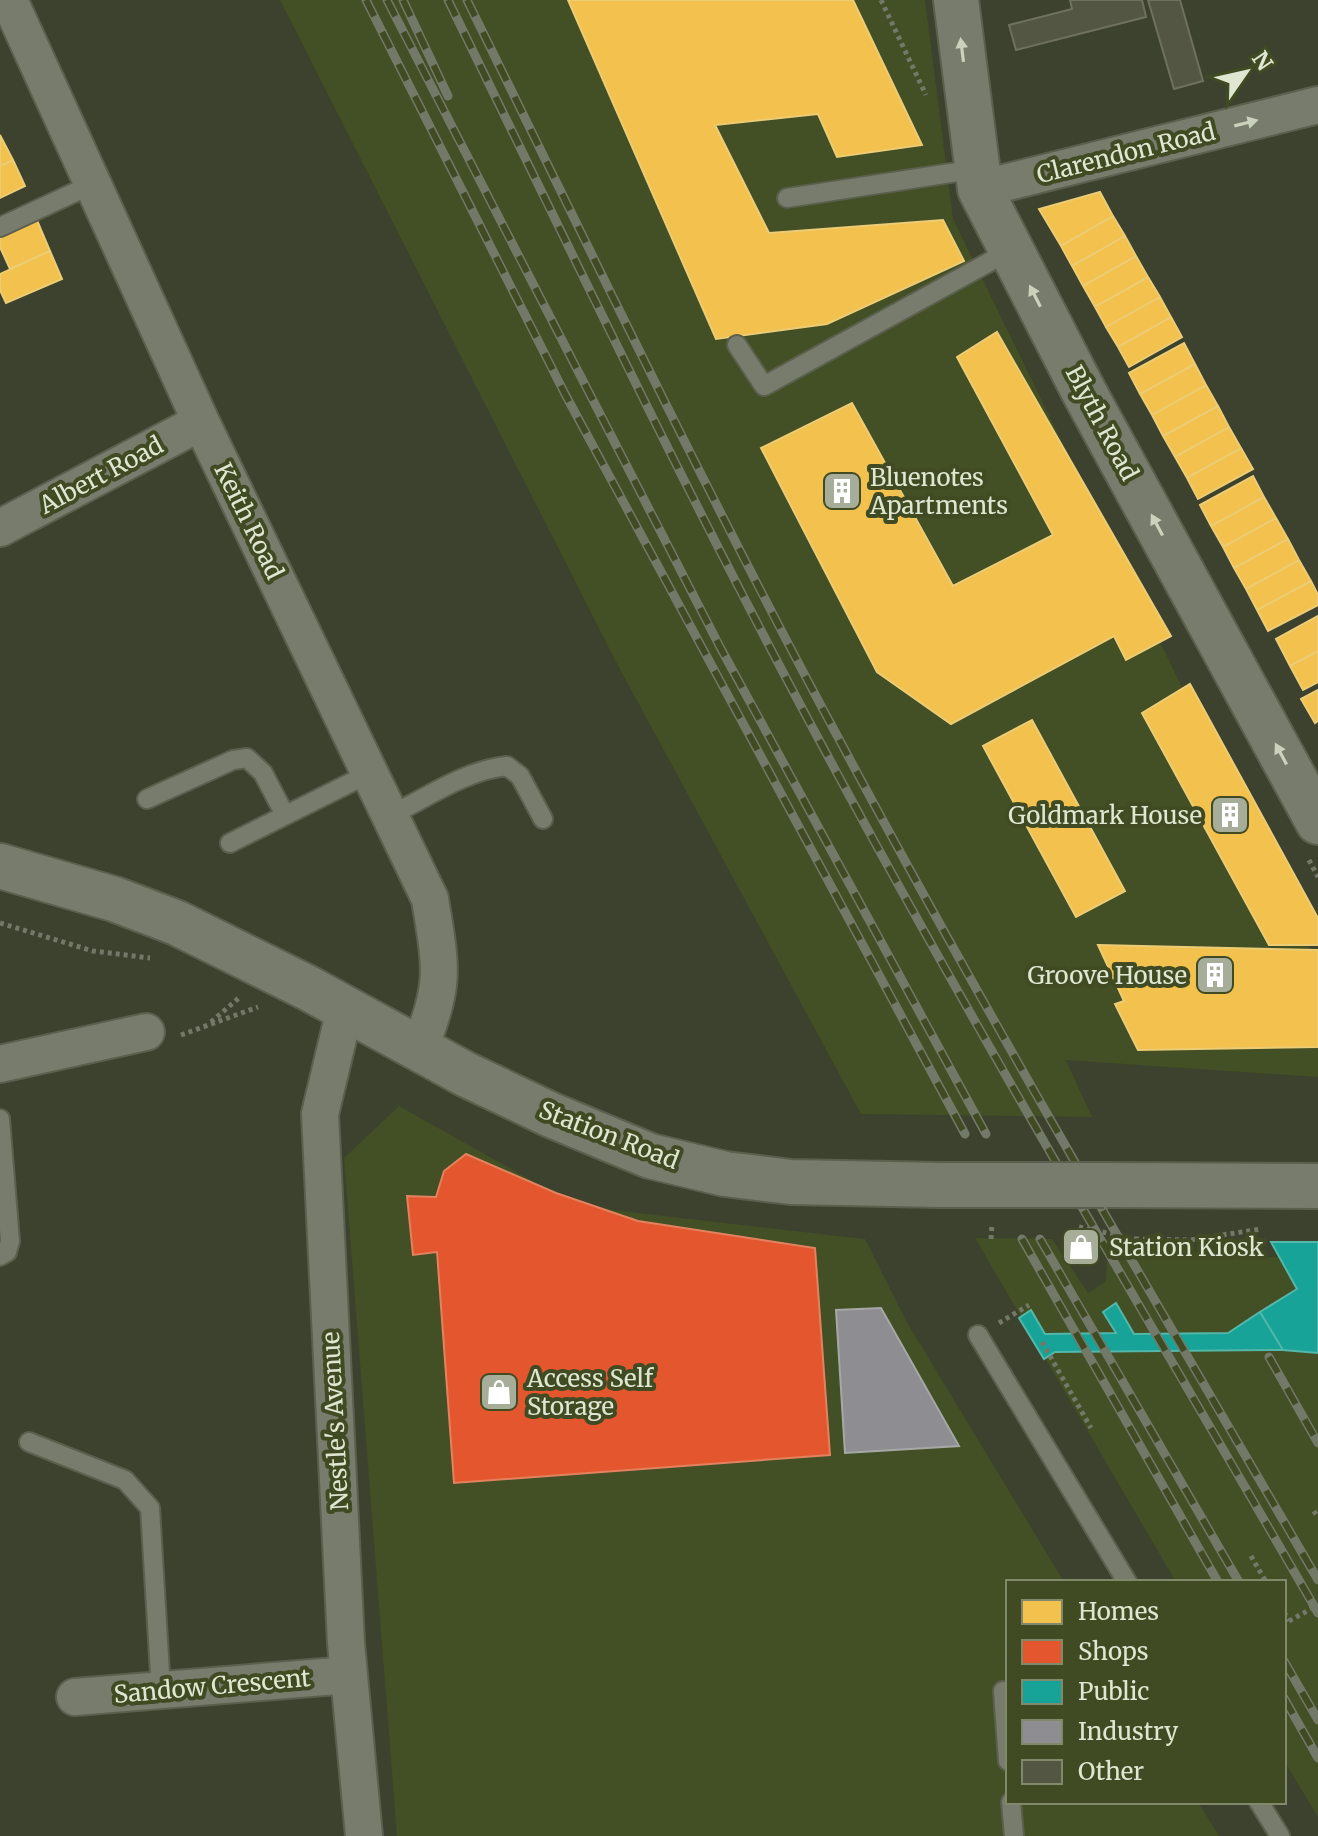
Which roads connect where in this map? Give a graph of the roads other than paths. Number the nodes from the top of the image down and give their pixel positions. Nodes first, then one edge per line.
1 (9, 0) edge
2 (956, 0) edge
3 (1318, 105) edge
4 (978, 179) junction
5 (95, 183) junction
6 (787, 198) dead end
7 (0, 227) edge
8 (1011, 250) junction
9 (737, 345) dead end
10 (201, 422) junction
11 (0, 528) edge
12 (370, 773) junction
13 (147, 799) dead end
14 (285, 815) junction
15 (391, 815) junction
16 (543, 819) dead end
17 (1318, 822) edge
18 (230, 843) dead end
19 (0, 866) edge
20 (345, 1009) junction
21 (146, 1032) dead end
22 (419, 1049) junction
23 (0, 1064) edge
24 (0, 1119) edge
25 (1318, 1186) edge
26 (0, 1256) edge
27 (978, 1335) dead end
28 (29, 1442) dead end
29 (1126, 1580) edge
30 (349, 1675) junction
31 (161, 1690) junction
32 (1003, 1691) dead end
33 (75, 1697) dead end
34 (1006, 1733) edge
35 (1011, 1804) edge
36 (1260, 1804) edge
37 (364, 1836) edge
38 (1014, 1836) edge
39 (1280, 1836) edge

1 - 5 street, Keith Road
4 -> 2 street, Blyth Road
4 -> 3 street, Clarendon Road
4 - 6 lane
4 - 8 street, Blyth Road
5 - 7 lane
5 - 10 street, Keith Road
8 - 9 lane
17 -> 8 street, Blyth Road
10 - 11 street, Albert Road
10 - 12 street, Keith Road
12 - 14 lane
12 - 15 street, Keith Road
13 - 14 lane
14 - 18 lane
15 - 16 lane
15 - 22 street, Keith Road
19 - 20 street, Station Road
20 - 22 street, Station Road
20 - 30 street, Nestle's Avenue
21 - 23 street
22 - 25 street, Station Road, bridge
24 - 26 lane
27 - 29 lane
28 - 31 lane
30 - 31 street, Sandow Crescent
30 - 37 street, Nestle's Avenue
31 - 33 street, Sandow Crescent
32 - 34 lane
35 - 38 lane
36 - 39 lane

